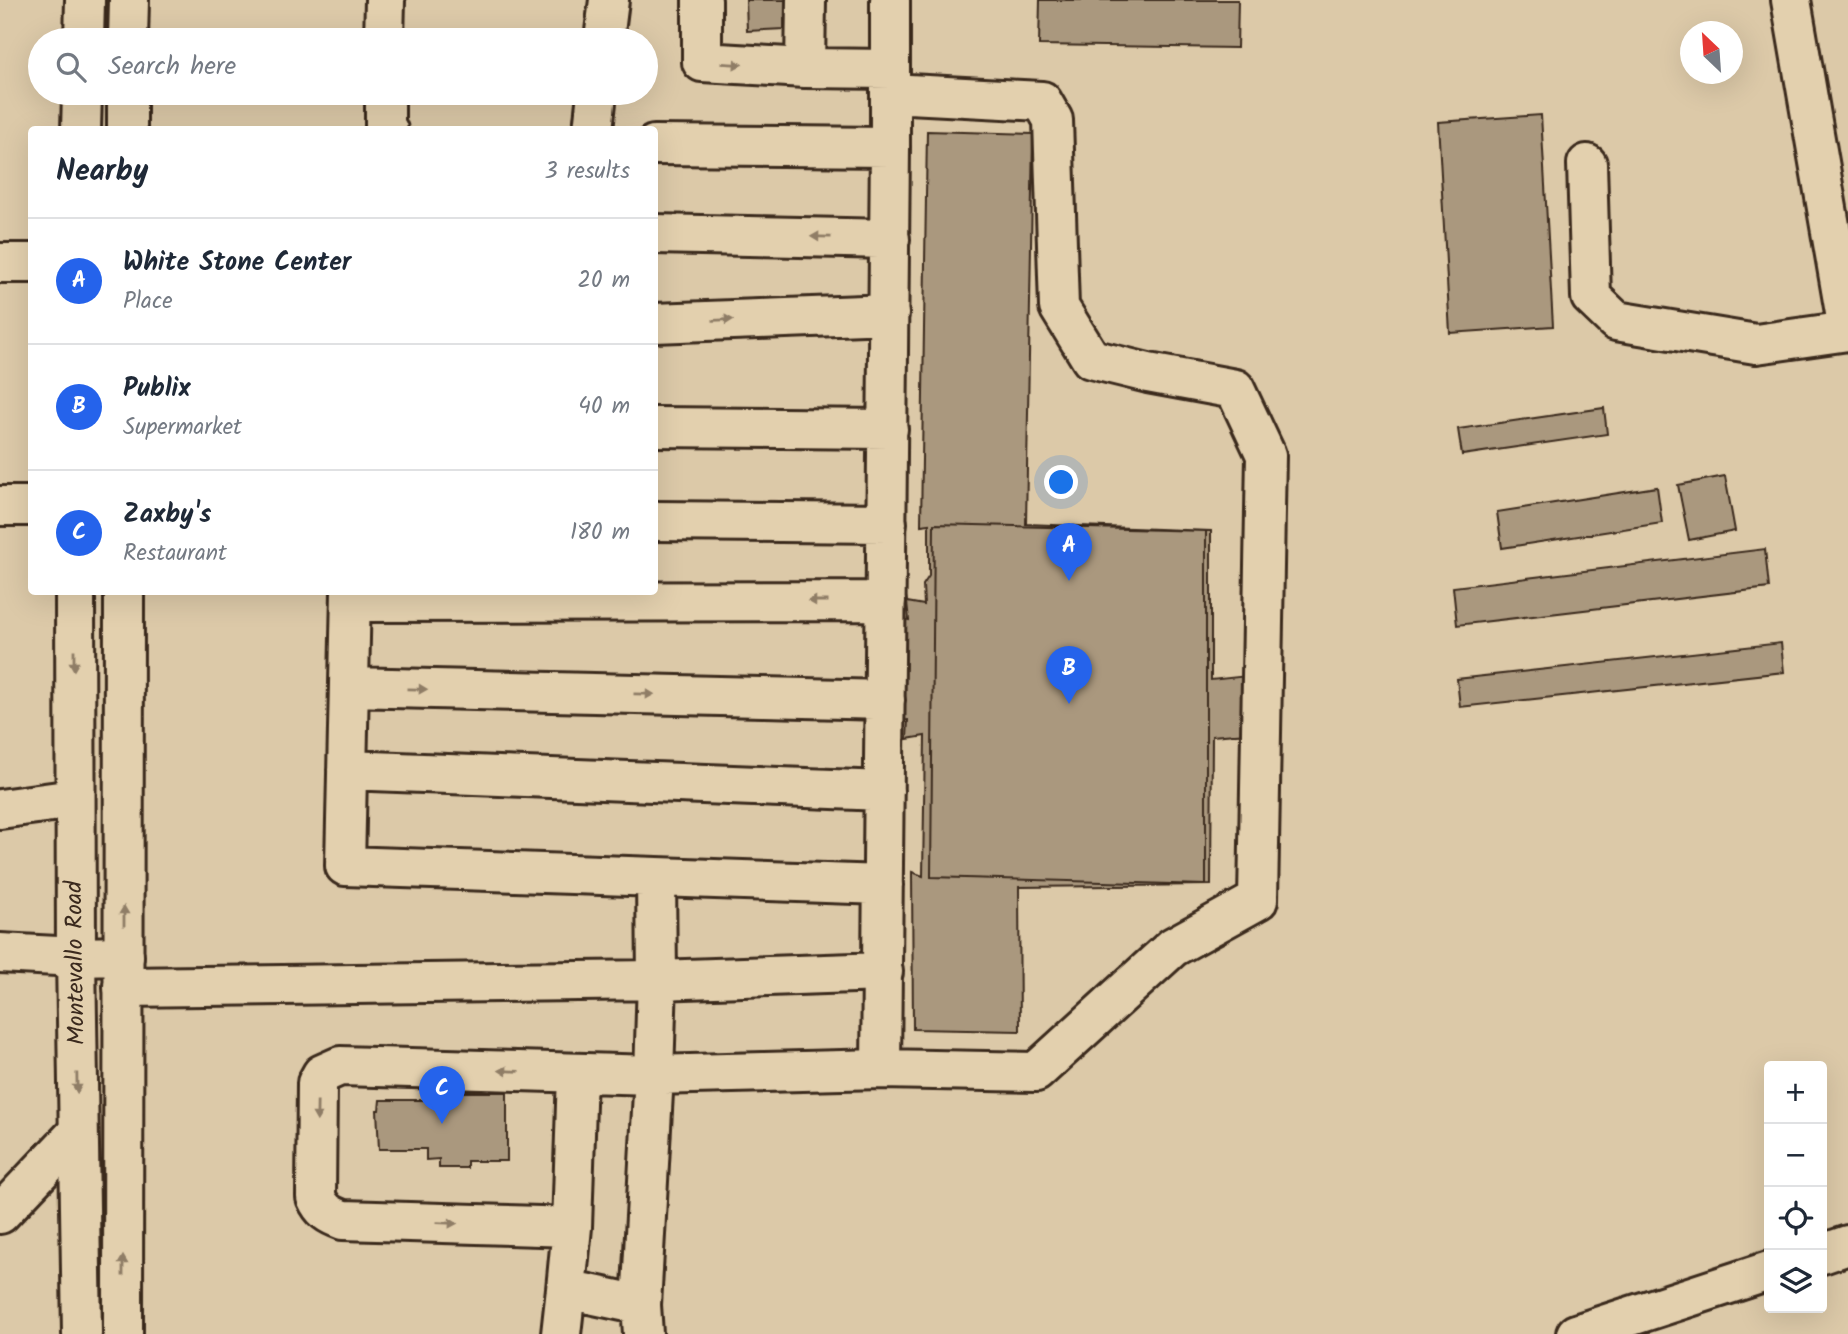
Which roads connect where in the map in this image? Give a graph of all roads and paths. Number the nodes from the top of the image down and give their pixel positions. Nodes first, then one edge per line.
1 (85, 0) edge
2 (129, 0) edge
3 (384, 0) edge
4 (609, 0) edge
5 (702, 0) edge
6 (806, 0) edge
7 (890, 0) edge
8 (1791, 0) edge
9 (84, 28) edge
10 (128, 28) edge
11 (384, 28) edge
12 (606, 28) edge
13 (805, 68) junction
14 (890, 81) junction
15 (82, 105) edge
16 (127, 105) edge
17 (385, 105) edge
18 (596, 105) edge
19 (81, 126) edge
20 (127, 126) edge
21 (385, 126) edge
22 (593, 126) edge
23 (658, 145) edge
24 (890, 147) junction
25 (1587, 164) dead end
26 (658, 234) edge
27 (890, 239) junction
28 (0, 263) edge
29 (28, 263) edge
30 (889, 314) junction
31 (658, 323) edge
32 (1848, 330) edge
33 (658, 427) edge
34 (888, 429) junction
35 (0, 506) edge
36 (28, 506) edge
37 (658, 521) edge
38 (887, 523) junction
39 (75, 595) edge
40 (124, 595) edge
41 (351, 597) edge
42 (886, 601) junction
43 (349, 687) junction
44 (885, 700) junction
45 (347, 770) junction
46 (884, 791) junction
47 (74, 799) junction
48 (0, 809) edge
49 (656, 877) junction
50 (883, 886) junction
51 (0, 953) edge
52 (76, 957) junction
53 (124, 972) junction
54 (883, 972) junction
55 (657, 980) junction
56 (881, 1069) junction
57 (577, 1073) junction
58 (654, 1075) junction
59 (78, 1133) junction
60 (0, 1214) edge
61 (572, 1227) junction
62 (1848, 1245) edge
63 (1827, 1252) edge
64 (1764, 1273) edge
65 (566, 1289) junction
66 (642, 1319) edge
67 (82, 1334) edge
68 (123, 1334) edge
69 (561, 1334) edge
70 (1576, 1334) edge

1 - 9 main road
2 - 10 main road
3 - 11 main road
4 - 12 main road
5 -> 13 main road
6 - 13 main road
7 - 14 main road
8 - 32 main road
13 - 14 main road
14 - 24 main road
14 - 56 main road
15 - 19 main road
16 - 20 main road
17 - 21 main road
18 - 22 main road
23 - 24 main road
24 - 27 main road
25 - 32 main road
27 -> 26 main road
27 - 30 main road
28 - 29 main road
31 -> 30 main road
30 - 34 main road
33 - 34 main road
34 - 38 main road
35 - 36 main road
37 - 38 main road
38 - 42 main road
39 -> 47 main road, Montevallo Road
53 -> 40 main road, Montevallo Road
42 -> 41 main road
41 - 43 main road
42 - 44 main road
43 -> 44 main road
43 - 45 main road
44 - 46 main road
45 - 46 main road
45 - 49 main road
46 - 50 main road
47 - 48 main road
47 - 52 main road, Montevallo Road
49 - 50 main road
49 - 55 main road
50 - 54 main road
51 - 52 main road
52 - 53 main road
52 -> 59 main road, Montevallo Road
53 - 55 main road
68 -> 53 main road, Montevallo Road
54 - 55 main road
54 - 56 main road
55 - 58 main road
56 - 58 main road
57 - 58 main road
57 - 61 main road
57 -> 61 main road
58 - 66 main road
59 - 60 main road
59 - 67 main road, Montevallo Road
61 - 65 main road
62 - 63 main road
64 - 70 main road
65 - 66 main road
65 - 69 main road

